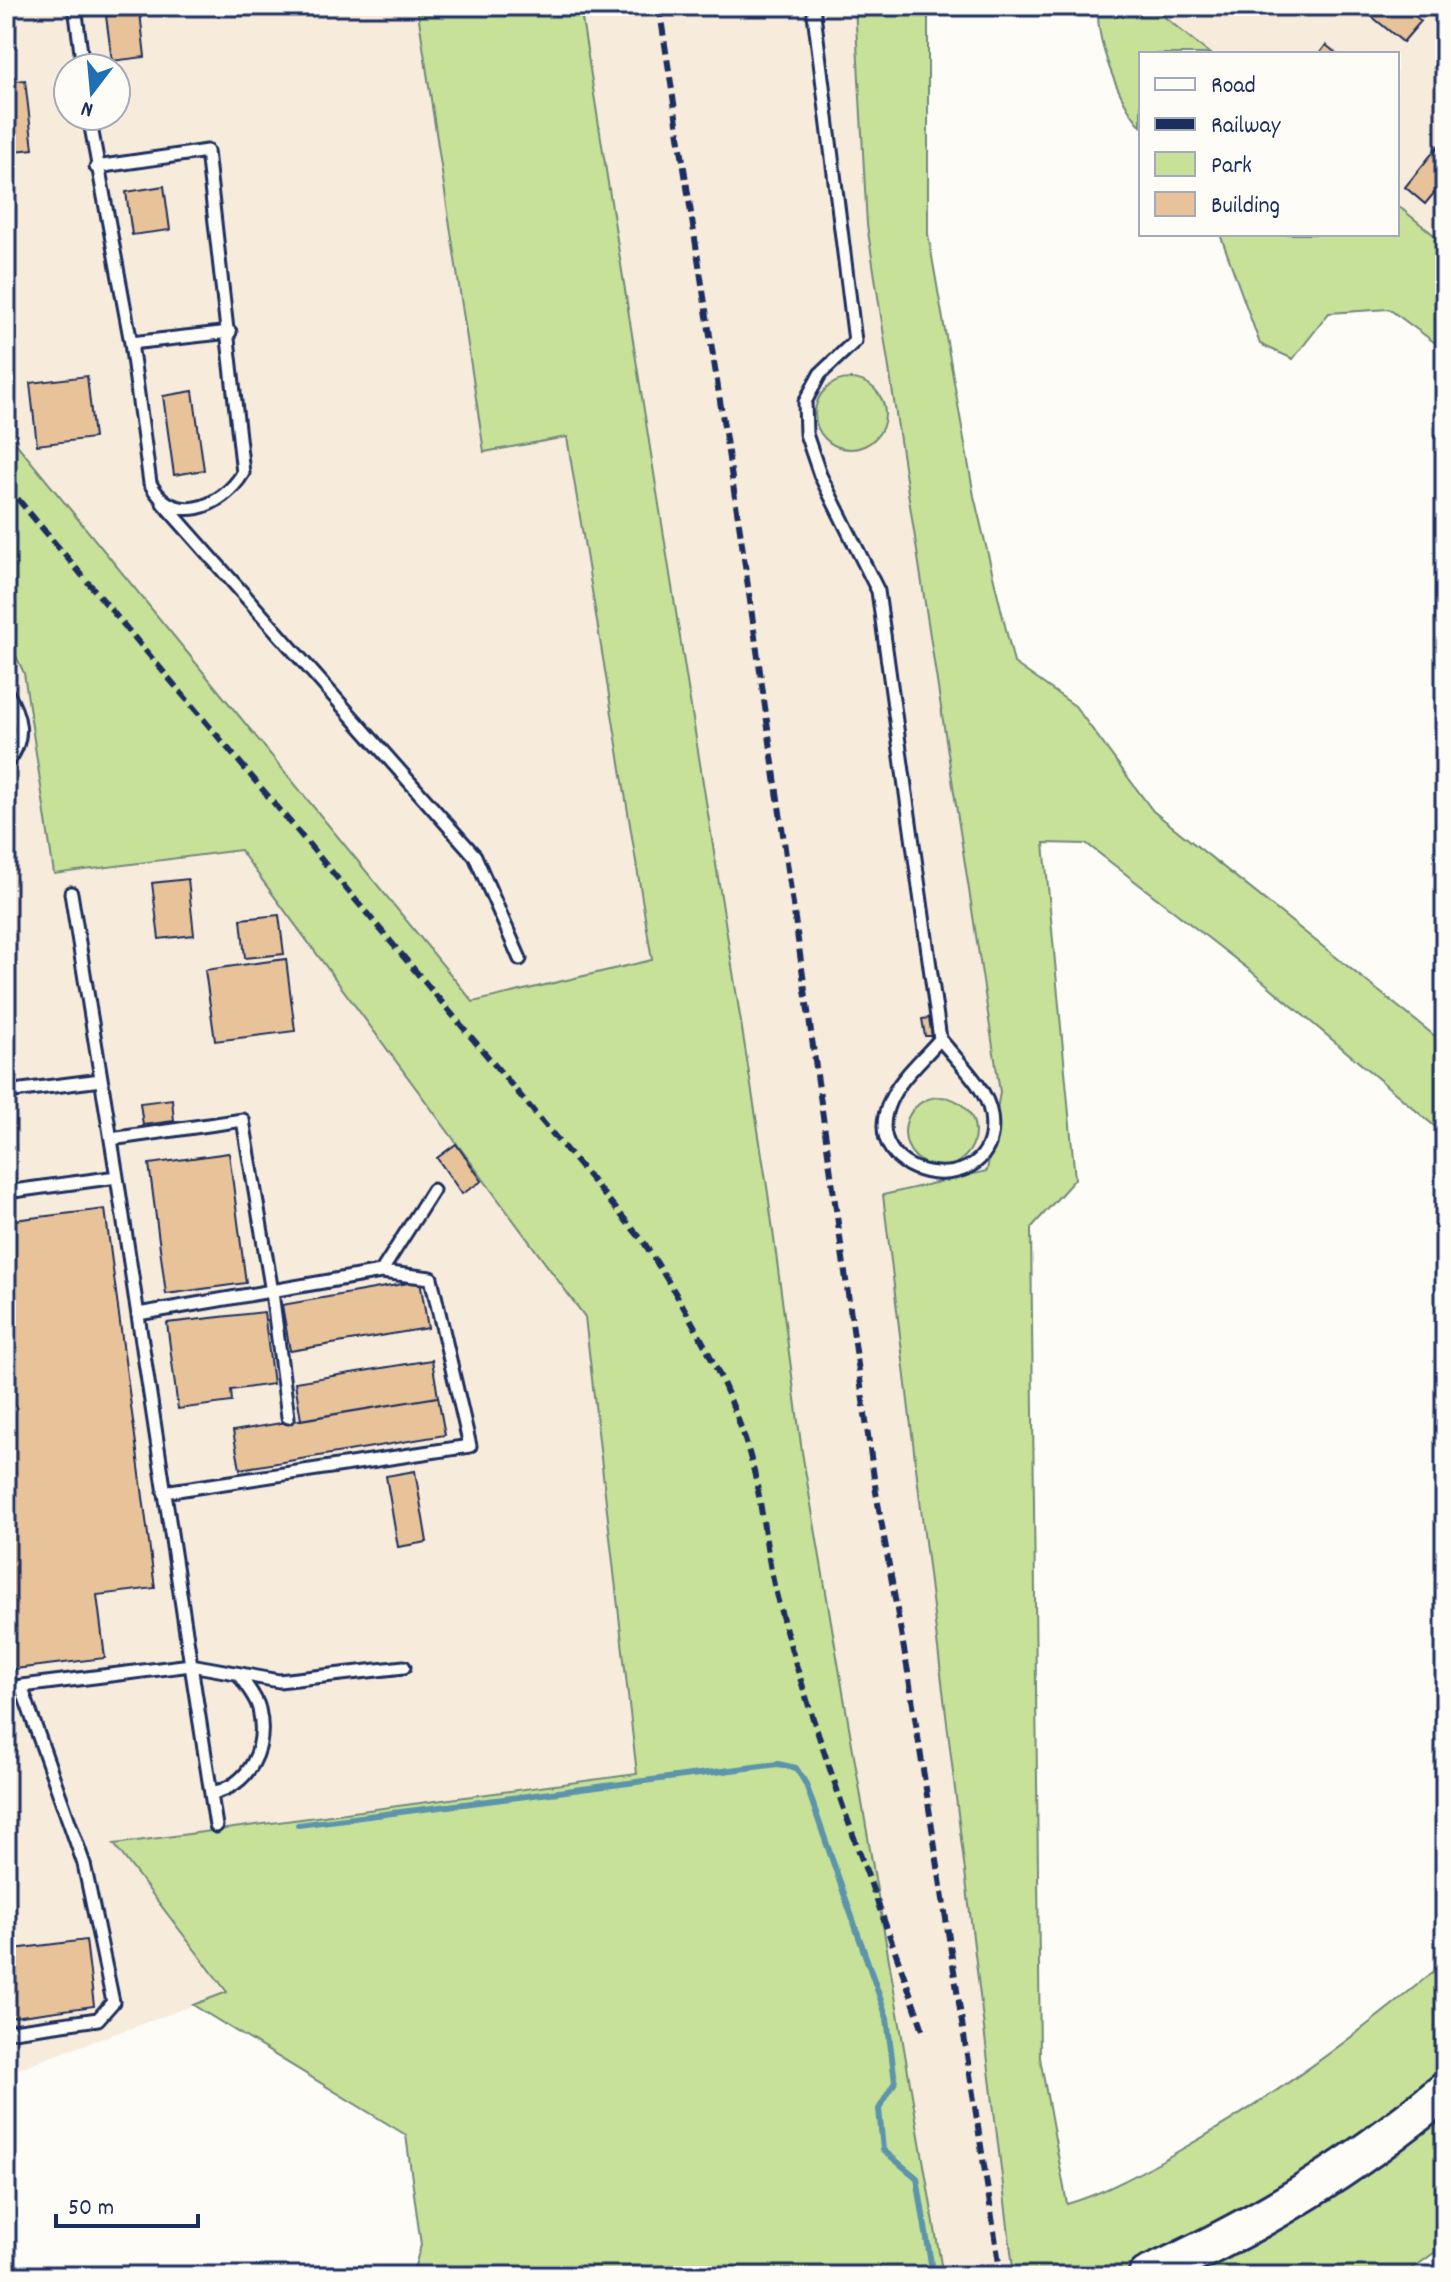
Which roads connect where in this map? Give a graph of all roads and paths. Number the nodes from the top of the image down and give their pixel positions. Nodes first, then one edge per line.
1 (75, 6) edge
2 (813, 6) edge
3 (81, 52) edge
4 (91, 132) edge
5 (96, 167) junction
6 (230, 332) junction
7 (131, 343) junction
8 (157, 495) junction
9 (6, 691) edge
10 (6, 764) edge
11 (71, 893) dead end
12 (520, 959) dead end
13 (940, 1039) junction
14 (101, 1080) junction
15 (6, 1092) edge
16 (111, 1139) junction
17 (117, 1177) junction
18 (433, 1190) dead end
19 (6, 1192) edge
20 (381, 1272) junction
21 (272, 1292) junction
22 (138, 1314) junction
23 (288, 1417) dead end
24 (164, 1492) junction
25 (191, 1665) junction
26 (404, 1667) dead end
27 (240, 1676) junction
28 (21, 1686) junction
29 (6, 1688) edge
30 (212, 1793) junction
31 (216, 1826) dead end
32 (6, 2032) edge
33 (1445, 2091) edge
34 (1147, 2276) edge

1 - 3 lane
2 - 13 lane
4 - 5 lane
5 - 6 lane
5 - 7 lane
6 - 7 lane
6 - 8 lane
7 - 8 lane
8 - 12 lane
9 - 10 lane
11 - 14 lane
13 - 13 lane
14 - 15 lane
14 - 16 lane
16 - 17 lane
16 - 21 lane
17 - 19 lane
17 - 22 lane
18 - 20 lane
20 - 21 lane
20 - 24 lane
21 - 22 lane
21 - 23 lane
22 - 24 lane
24 - 25 lane
25 - 27 lane
25 - 28 lane
25 - 30 lane
26 - 27 lane
27 - 30 lane
28 - 29 lane
28 - 32 lane
30 - 31 lane
33 - 34 main road

